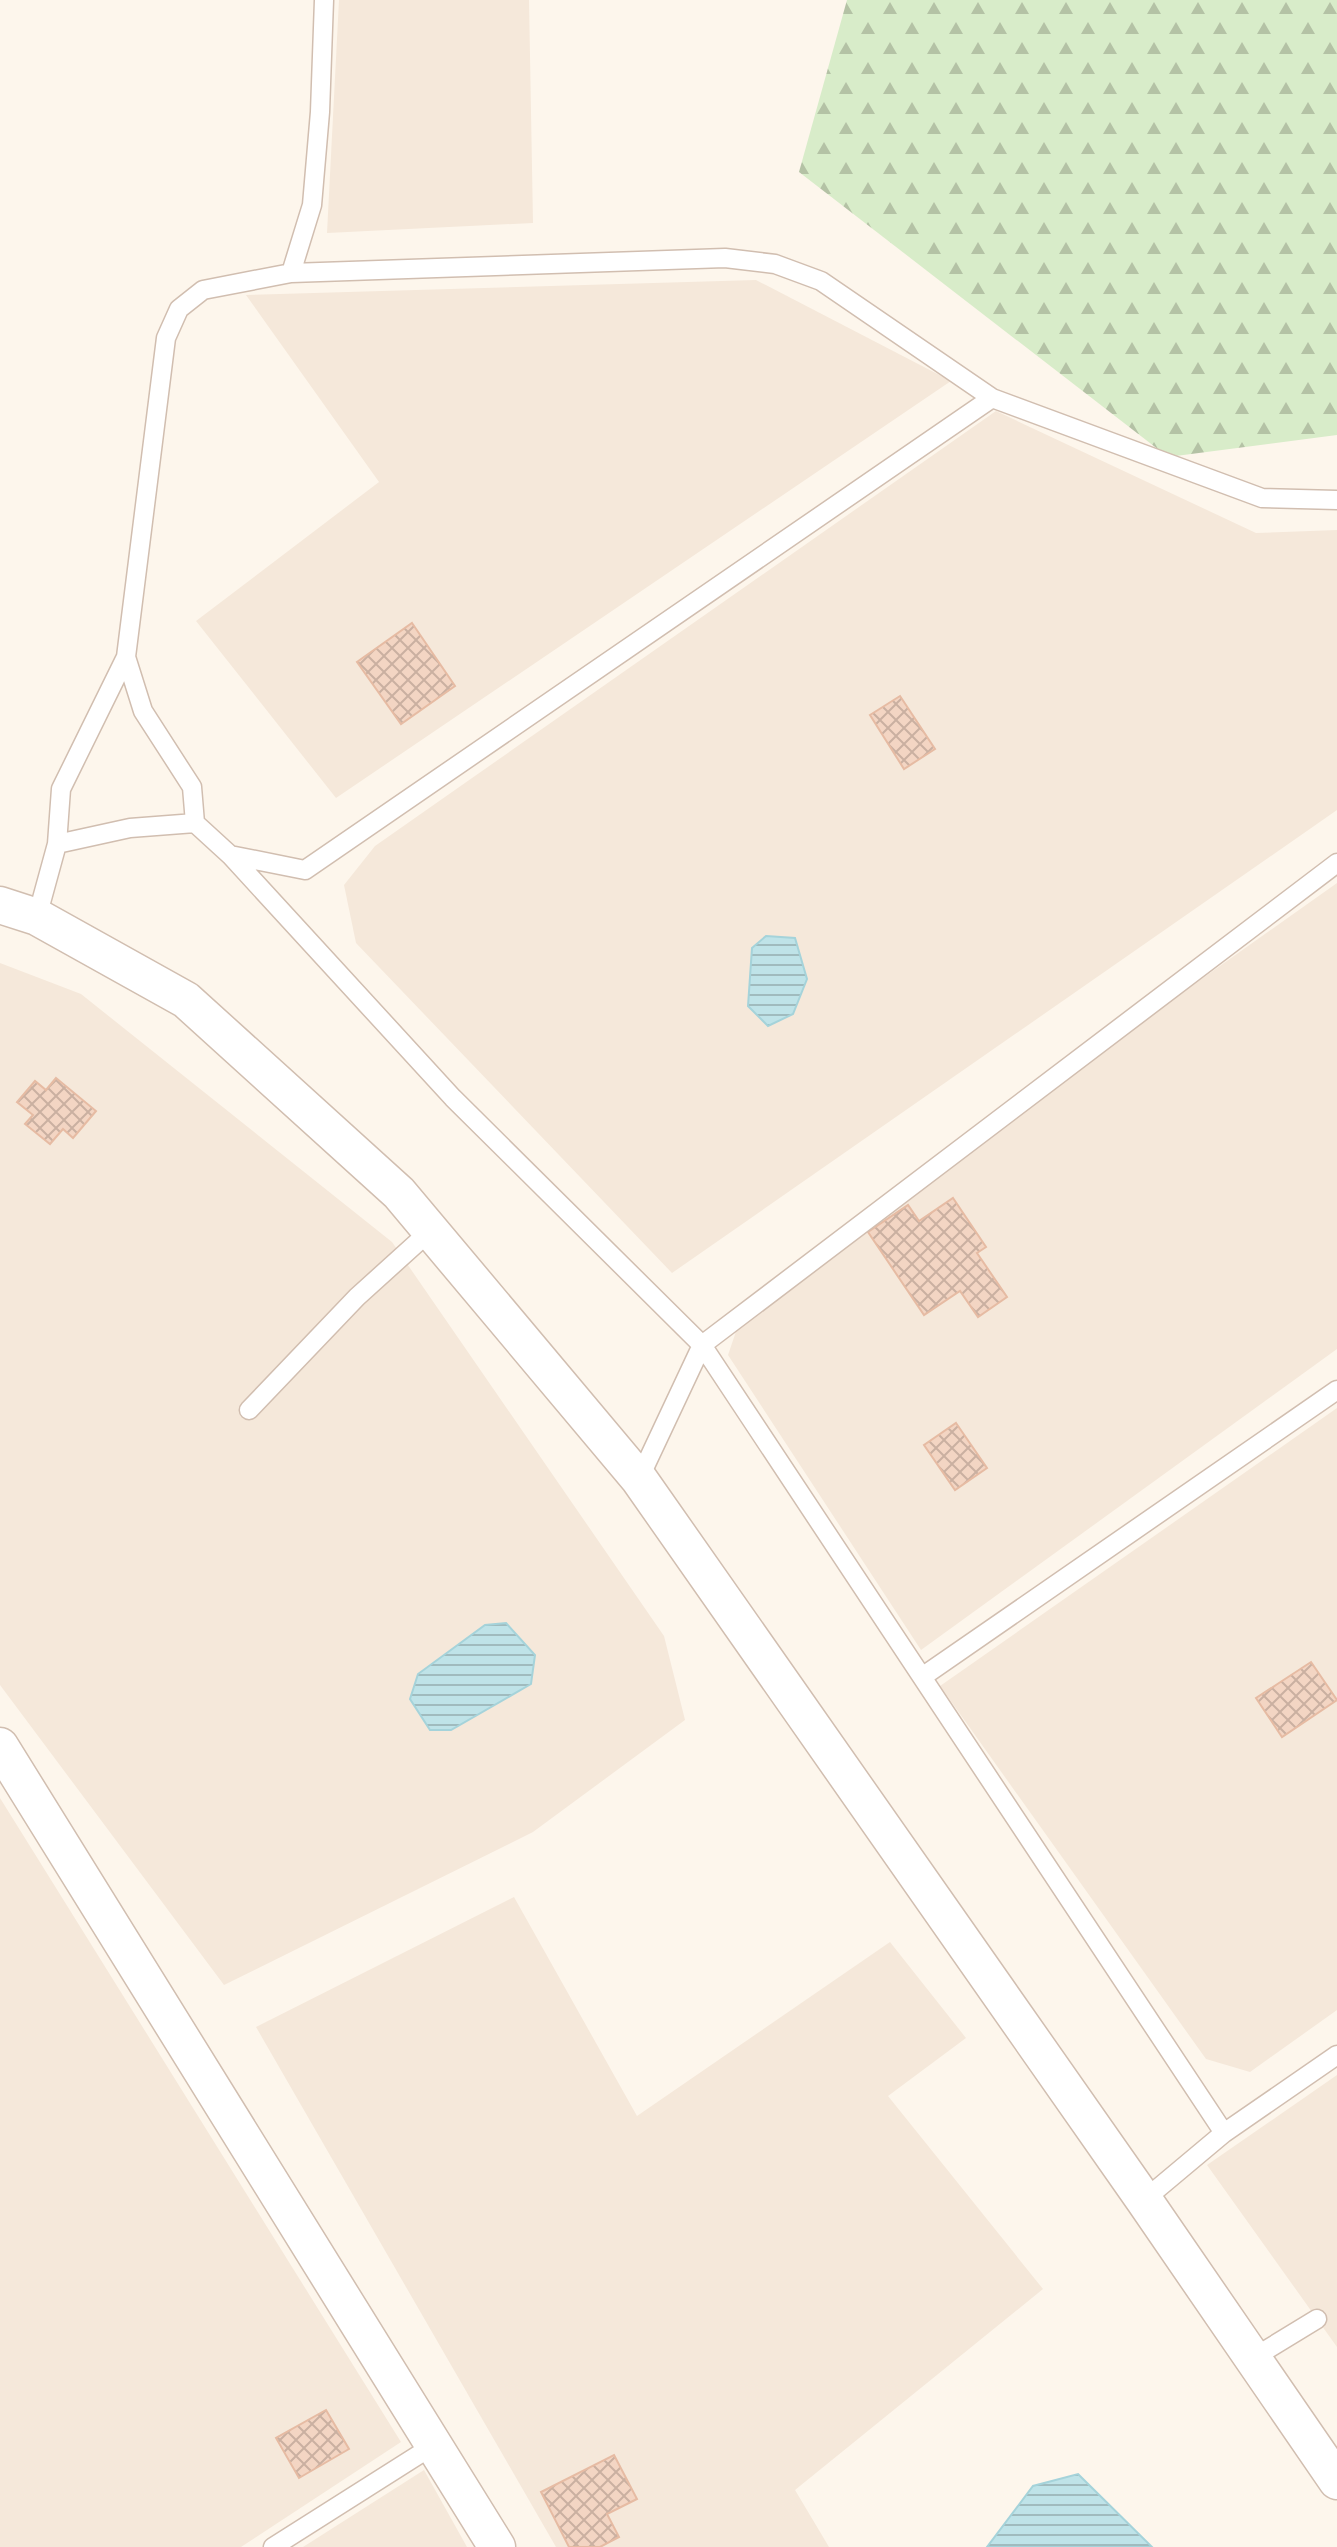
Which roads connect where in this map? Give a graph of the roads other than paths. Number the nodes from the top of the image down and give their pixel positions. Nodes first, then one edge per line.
1 (324, 0) edge
2 (291, 273) junction
3 (992, 398) junction
4 (1337, 500) edge
5 (126, 657) junction
6 (195, 823) junction
7 (57, 844) junction
8 (230, 855) junction
9 (1337, 863) edge
10 (0, 905) edge
11 (37, 917) junction
12 (430, 1231) junction
13 (702, 1345) junction
14 (1337, 1390) edge
15 (249, 1410) dead end
16 (639, 1479) junction
17 (922, 1677) junction
18 (0, 1746) edge
19 (1337, 2055) edge
20 (1224, 2133) junction
21 (1144, 2200) junction
22 (1317, 2319) dead end
23 (1253, 2358) junction
24 (434, 2445) junction
25 (1337, 2481) edge
26 (273, 2547) edge
27 (497, 2547) edge

1 - 2 lane
2 - 3 lane
2 - 5 lane
3 - 4 lane
3 - 8 lane
5 - 6 lane
5 - 7 lane
6 - 7 lane
6 - 8 lane
7 - 11 lane
8 - 13 lane
9 - 13 lane
10 - 11 street
11 - 12 street
12 - 15 lane
12 - 16 street
13 - 16 lane
13 - 17 lane
14 - 17 lane
16 - 21 street
17 - 20 lane
18 - 24 street
19 - 20 lane
20 - 21 lane
21 - 23 street
22 - 23 lane
23 - 25 street
24 - 26 lane
24 - 27 street

